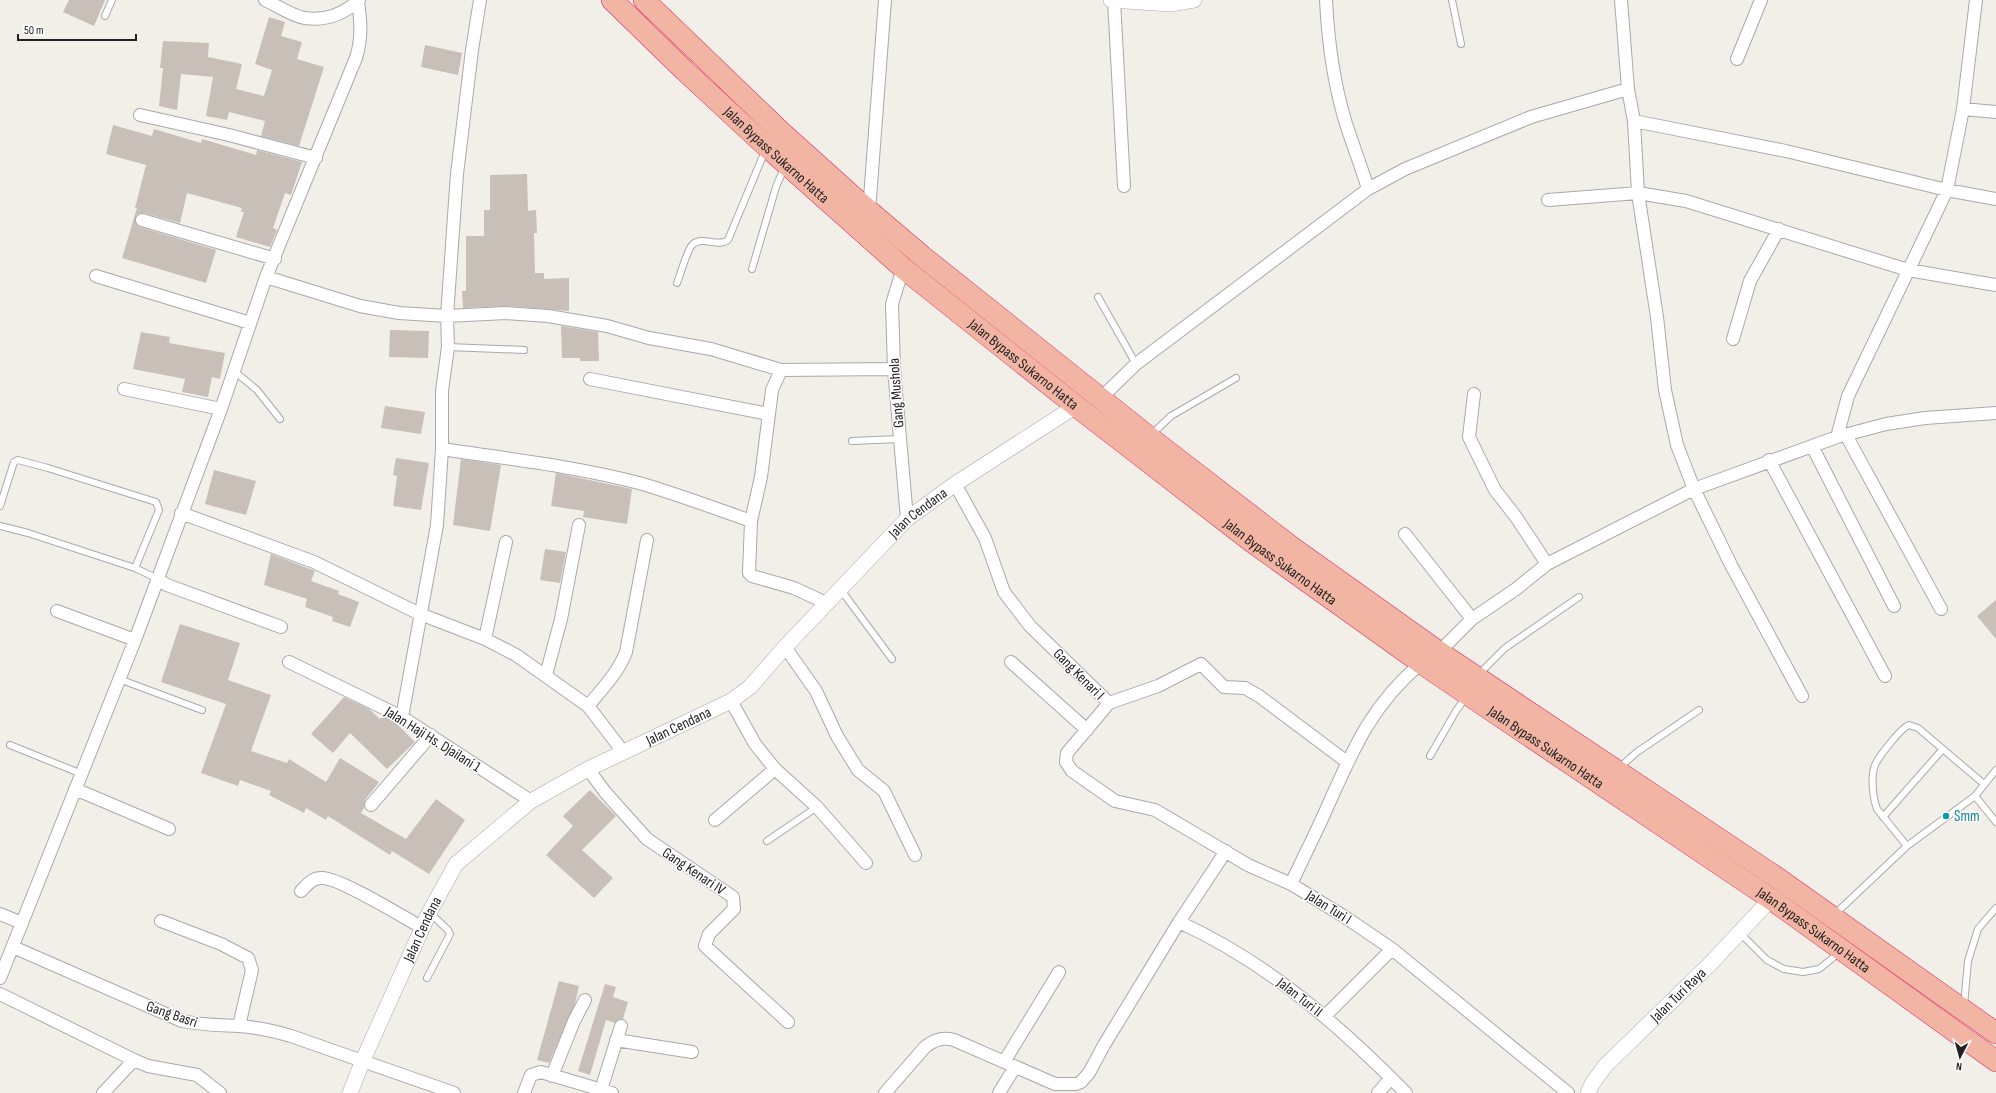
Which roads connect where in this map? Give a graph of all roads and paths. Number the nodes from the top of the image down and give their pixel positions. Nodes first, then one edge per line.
1 (112, 0) edge
2 (265, 0) edge
3 (480, 0) edge
4 (612, 0) edge
5 (644, 0) edge
6 (885, 0) edge
7 (1111, 0) edge
8 (1114, 0) edge
9 (1194, 0) edge
10 (1326, 0) edge
11 (1452, 0) edge
12 (1621, 0) edge
13 (1761, 0) edge
14 (1976, 0) edge
15 (359, 1) edge
16 (105, 16) dead end
17 (1461, 44) dead end
18 (1737, 59) dead end
19 (1628, 89) junction
20 (1963, 109) junction
21 (1996, 112) edge
22 (140, 115) dead end
23 (1634, 121) junction
24 (773, 138) junction
25 (316, 158) junction
26 (786, 164) junction
27 (1124, 186) dead end
28 (1368, 189) junction
29 (1947, 190) junction
30 (1638, 193) junction
31 (1996, 199) edge
32 (1548, 200) dead end
33 (869, 211) junction
34 (142, 220) dead end
35 (1779, 229) junction
36 (275, 259) junction
37 (902, 268) junction
38 (752, 269) dead end
39 (1908, 270) junction
40 (96, 276) dead end
41 (266, 277) junction
42 (677, 283) dead end
43 (1996, 285) edge
44 (1098, 297) dead end
45 (447, 316) junction
46 (250, 323) junction
47 (1733, 339) dead end
48 (448, 347) junction
49 (524, 350) dead end
50 (1136, 364) junction
51 (894, 369) junction
52 (781, 370) junction
53 (234, 371) junction
54 (1236, 378) dead end
55 (590, 379) dead end
56 (124, 389) dead end
57 (1474, 394) dead end
58 (1100, 398) junction
59 (1076, 406) junction
60 (221, 409) junction
61 (1996, 413) edge
62 (769, 414) junction
63 (280, 419) dead end
64 (1842, 436) junction
65 (1149, 437) junction
66 (899, 439) junction
67 (852, 441) dead end
68 (1812, 446) junction
69 (442, 449) junction
70 (1770, 460) junction
71 (955, 484) junction
72 (1694, 489) junction
73 (0, 506) edge
74 (182, 513) junction
75 (907, 519) junction
76 (751, 521) junction
77 (579, 525) dead end
78 (0, 526) edge
79 (1404, 534) dead end
80 (647, 540) dead end
81 (506, 542) dead end
82 (1546, 564) junction
83 (135, 568) junction
84 (158, 579) junction
85 (842, 590) junction
86 (1579, 597) dead end
87 (826, 603) junction
88 (1894, 606) dead end
89 (1941, 609) dead end
90 (57, 611) dead end
91 (420, 614) junction
92 (1472, 619) junction
93 (281, 627) dead end
94 (485, 639) junction
95 (135, 640) junction
96 (785, 647) junction
97 (1439, 652) junction
98 (892, 660) dead end
99 (288, 662) dead end
100 (1012, 662) dead end
101 (1421, 664) junction
102 (546, 675) junction
103 (1885, 676) dead end
104 (119, 679) junction
105 (1471, 686) junction
106 (1802, 696) dead end
107 (731, 701) junction
108 (1109, 703) junction
109 (588, 706) junction
110 (202, 710) dead end
111 (1699, 710) dead end
112 (402, 716) junction
113 (1087, 730) junction
114 (431, 735) junction
115 (10, 745) dead end
116 (1942, 750) junction
117 (624, 753) junction
118 (1430, 756) dead end
119 (1347, 762) junction
120 (588, 769) junction
121 (775, 769) junction
122 (1616, 770) junction
123 (1996, 770) edge
124 (82, 774) junction
125 (1984, 784) junction
126 (75, 789) junction
127 (1975, 796) junction
128 (531, 802) junction
129 (371, 805) dead end
130 (817, 807) junction
131 (1883, 817) junction
132 (715, 820) dead end
133 (1996, 822) edge
134 (169, 829) dead end
135 (767, 841) dead end
136 (1907, 846) junction
137 (1226, 851) junction
138 (915, 855) dead end
139 (866, 863) dead end
140 (1291, 884) junction
141 (301, 891) dead end
142 (1771, 899) junction
143 (1996, 908) edge
144 (430, 913) junction
145 (0, 914) edge
146 (1832, 917) junction
147 (161, 921) dead end
148 (1179, 922) junction
149 (22, 923) junction
150 (423, 928) junction
151 (1740, 934) junction
152 (13, 947) junction
153 (1392, 949) junction
154 (1842, 950) junction
155 (1059, 972) dead end
156 (0, 978) edge
157 (427, 978) dead end
158 (0, 994) edge
159 (585, 1000) dead end
160 (1964, 1011) junction
161 (1325, 1016) junction
162 (788, 1022) dead end
163 (240, 1026) junction
164 (621, 1026) dead end
165 (1996, 1033) edge
166 (616, 1040) junction
167 (692, 1052) dead end
168 (134, 1060) junction
169 (363, 1060) junction
170 (1996, 1061) edge
171 (1010, 1065) junction
172 (552, 1076) junction
173 (1391, 1078) junction
174 (218, 1092) edge
175 (607, 1092) edge
176 (103, 1093) edge
177 (350, 1093) edge
178 (454, 1093) edge
179 (524, 1093) edge
180 (885, 1093) edge
181 (999, 1093) edge
182 (1378, 1093) edge
183 (1406, 1093) edge
184 (1568, 1093) edge
185 (1588, 1093) edge

1 - 16 lane
2 - 15 street
3 - 45 street
4 - 24 highway, Jalan Bypass Sukarno Hatta
5 - 24 highway, Jalan Bypass Sukarno Hatta
6 - 33 street
7 - 8 street
8 - 9 street
8 - 27 street
10 - 28 street
11 - 17 lane
12 - 19 street
13 - 18 street
14 - 20 street
15 - 25 street
19 - 23 street
19 - 28 street
20 - 21 street
20 - 29 street
22 - 25 street
23 - 29 street
23 - 30 street
24 - 26 highway, Jalan Bypass Sukarno Hatta
24 - 33 highway, Jalan Bypass Sukarno Hatta
24 - 42 lane
25 - 36 street
26 - 37 highway, Jalan Bypass Sukarno Hatta
26 - 38 lane
28 - 50 street
29 - 31 street
29 - 39 street
30 - 32 street
30 - 35 street
30 - 72 street
33 - 58 highway, Jalan Bypass Sukarno Hatta
34 - 36 street
35 - 39 street
35 - 47 street
36 - 41 street
37 - 51 street, Gang Mushola
37 - 59 highway, Jalan Bypass Sukarno Hatta
39 - 43 street
39 - 64 street
40 - 46 street
41 - 45 street
41 - 46 street
44 - 50 lane
45 - 48 street
45 - 52 street
46 - 53 street
48 - 49 lane
48 - 69 street
50 - 58 street
51 - 52 street
51 - 66 street, Gang Mushola
52 - 62 street
53 - 60 street
53 - 63 lane
54 - 65 lane
55 - 62 street
56 - 60 street
57 - 82 street
58 - 65 highway, Jalan Bypass Sukarno Hatta
59 - 71 street, Jalan Cendana
59 - 101 highway, Jalan Bypass Sukarno Hatta
60 - 74 street
61 - 64 street
62 - 76 street
64 - 68 street
64 - 89 street
65 - 97 highway, Jalan Bypass Sukarno Hatta
66 - 67 lane
66 - 75 street, Gang Mushola
68 - 70 street
68 - 88 street
69 - 76 street
69 - 91 street
70 - 72 street
70 - 103 street
71 - 75 street, Jalan Cendana
71 - 108 street, Gang Kenari I
72 - 82 street
72 - 106 street
73 - 83 lane
74 - 84 street
74 - 91 street
75 - 85 street, Jalan Cendana
76 - 87 street
77 - 102 street
78 - 83 lane
79 - 92 street
80 - 109 street
81 - 94 street
82 - 92 street
83 - 84 lane
84 - 93 street
84 - 95 street
85 - 87 street, Jalan Cendana
85 - 98 lane
86 - 105 lane
87 - 96 street, Jalan Cendana
90 - 95 street
91 - 94 street
91 - 112 street
92 - 97 street
94 - 102 street
95 - 104 street
96 - 107 street, Jalan Cendana
96 - 138 street
97 - 105 highway, Jalan Bypass Sukarno Hatta
99 - 112 street, Jalan Haji Hs. Djailani 1
100 - 113 street
101 - 105 highway, Jalan Bypass Sukarno Hatta
101 - 119 street, Jalan Turi I
102 - 109 street
104 - 110 lane
104 - 124 street
105 - 118 lane
105 - 122 highway, Jalan Bypass Sukarno Hatta
105 - 142 highway, Jalan Bypass Sukarno Hatta
107 - 117 street, Jalan Cendana
107 - 121 street
108 - 113 street, Gang Kenari I
108 - 119 street
109 - 117 street
111 - 122 lane
112 - 114 street, Jalan Haji Hs. Djailani 1
113 - 137 street, Gang Kenari I
114 - 128 street, Jalan Haji Hs. Djailani 1
114 - 129 street
115 - 124 lane
116 - 125 lane
116 - 131 lane
116 - 131 lane
117 - 120 street, Jalan Cendana
119 - 140 street, Jalan Turi I
120 - 128 street, Jalan Cendana
120 - 162 street, Gang Kenari IV
121 - 130 street
121 - 132 street
122 - 146 highway, Jalan Bypass Sukarno Hatta
123 - 125 lane
124 - 126 street
125 - 127 lane
126 - 134 street
126 - 149 street
127 - 133 lane
127 - 136 lane
128 - 144 street, Jalan Cendana
130 - 135 lane
130 - 139 street
131 - 136 lane
136 - 146 lane
137 - 140 street, Gang Kenari I
137 - 148 street
140 - 153 street, Jalan Turi I
141 - 150 street
142 - 151 street, Jalan Turi Raya
142 - 154 highway, Jalan Bypass Sukarno Hatta
143 - 160 lane
144 - 150 street, Jalan Cendana
144 - 157 lane
145 - 149 street
146 - 160 highway, Jalan Bypass Sukarno Hatta
147 - 163 street
148 - 161 street, Jalan Turi II
148 - 171 street
149 - 152 street
150 - 169 street, Jalan Cendana
151 - 154 lane
151 - 185 street, Jalan Turi Raya
152 - 156 street
152 - 163 street, Gang Basri
153 - 161 street
153 - 184 street, Jalan Turi I
154 - 170 highway, Jalan Bypass Sukarno Hatta
155 - 171 street
158 - 168 street
159 - 172 street
160 - 165 highway, Jalan Bypass Sukarno Hatta
161 - 173 street, Jalan Turi II
163 - 169 street, Gang Basri
164 - 166 street
166 - 167 street
166 - 175 street
168 - 174 street
168 - 176 street
169 - 177 street, Jalan Cendana
169 - 178 street, Gang Basri
171 - 180 street
171 - 181 street
172 - 175 street
172 - 179 street
173 - 182 street
173 - 183 street, Jalan Turi II

